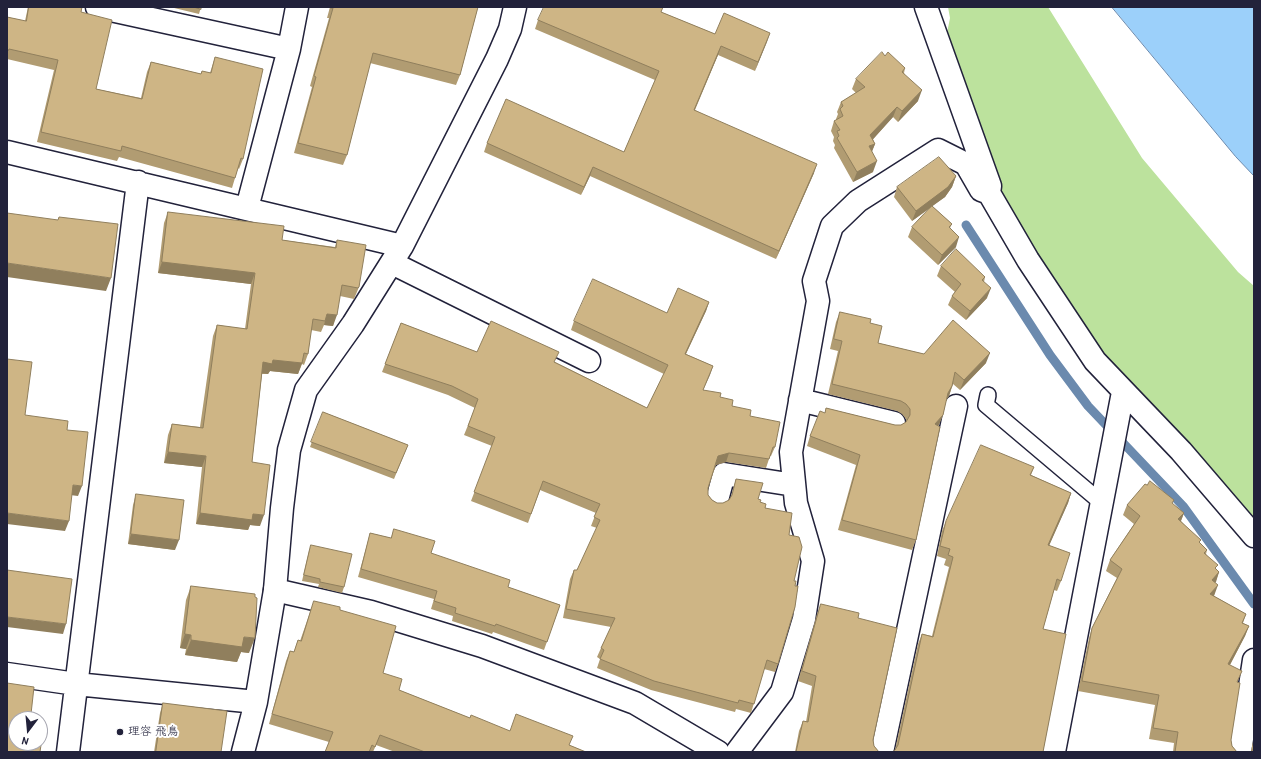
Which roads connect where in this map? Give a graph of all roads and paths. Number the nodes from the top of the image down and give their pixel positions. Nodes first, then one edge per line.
1 (97, 7) edge
2 (297, 7) edge
3 (515, 7) edge
4 (926, 7) edge
5 (289, 49) junction
6 (7, 152) edge
7 (138, 182) junction
8 (989, 193) junction
9 (247, 208) junction
10 (397, 255) junction
11 (588, 361) dead end
12 (1123, 392) junction
13 (988, 395) dead end
14 (800, 400) junction
15 (956, 406) dead end
16 (894, 422) dead end
17 (794, 485) junction
18 (717, 500) dead end
19 (1102, 503) junction
20 (1254, 536) edge
21 (275, 590) junction
22 (1254, 660) edge
23 (7, 674) edge
24 (76, 684) junction
25 (256, 702) junction
26 (68, 752) edge
27 (243, 752) edge
28 (718, 752) edge
29 (737, 752) edge
30 (882, 752) edge
31 (1054, 752) edge
32 (1240, 752) edge

1 - 5 street
2 - 5 street
3 - 10 street
4 - 8 street
5 - 9 street
6 - 7 street
7 - 9 street
7 - 24 street
8 - 12 street
8 - 14 street
9 - 10 street
10 - 11 street
10 - 21 street
12 - 19 street
12 - 20 street
13 - 19 lane
14 - 16 street
14 - 17 street
15 - 30 street
17 - 18 street
17 - 29 street
19 - 31 street
21 - 25 street
21 - 28 street
22 - 32 street
23 - 24 street
24 - 25 street
24 - 26 street
25 - 27 street

